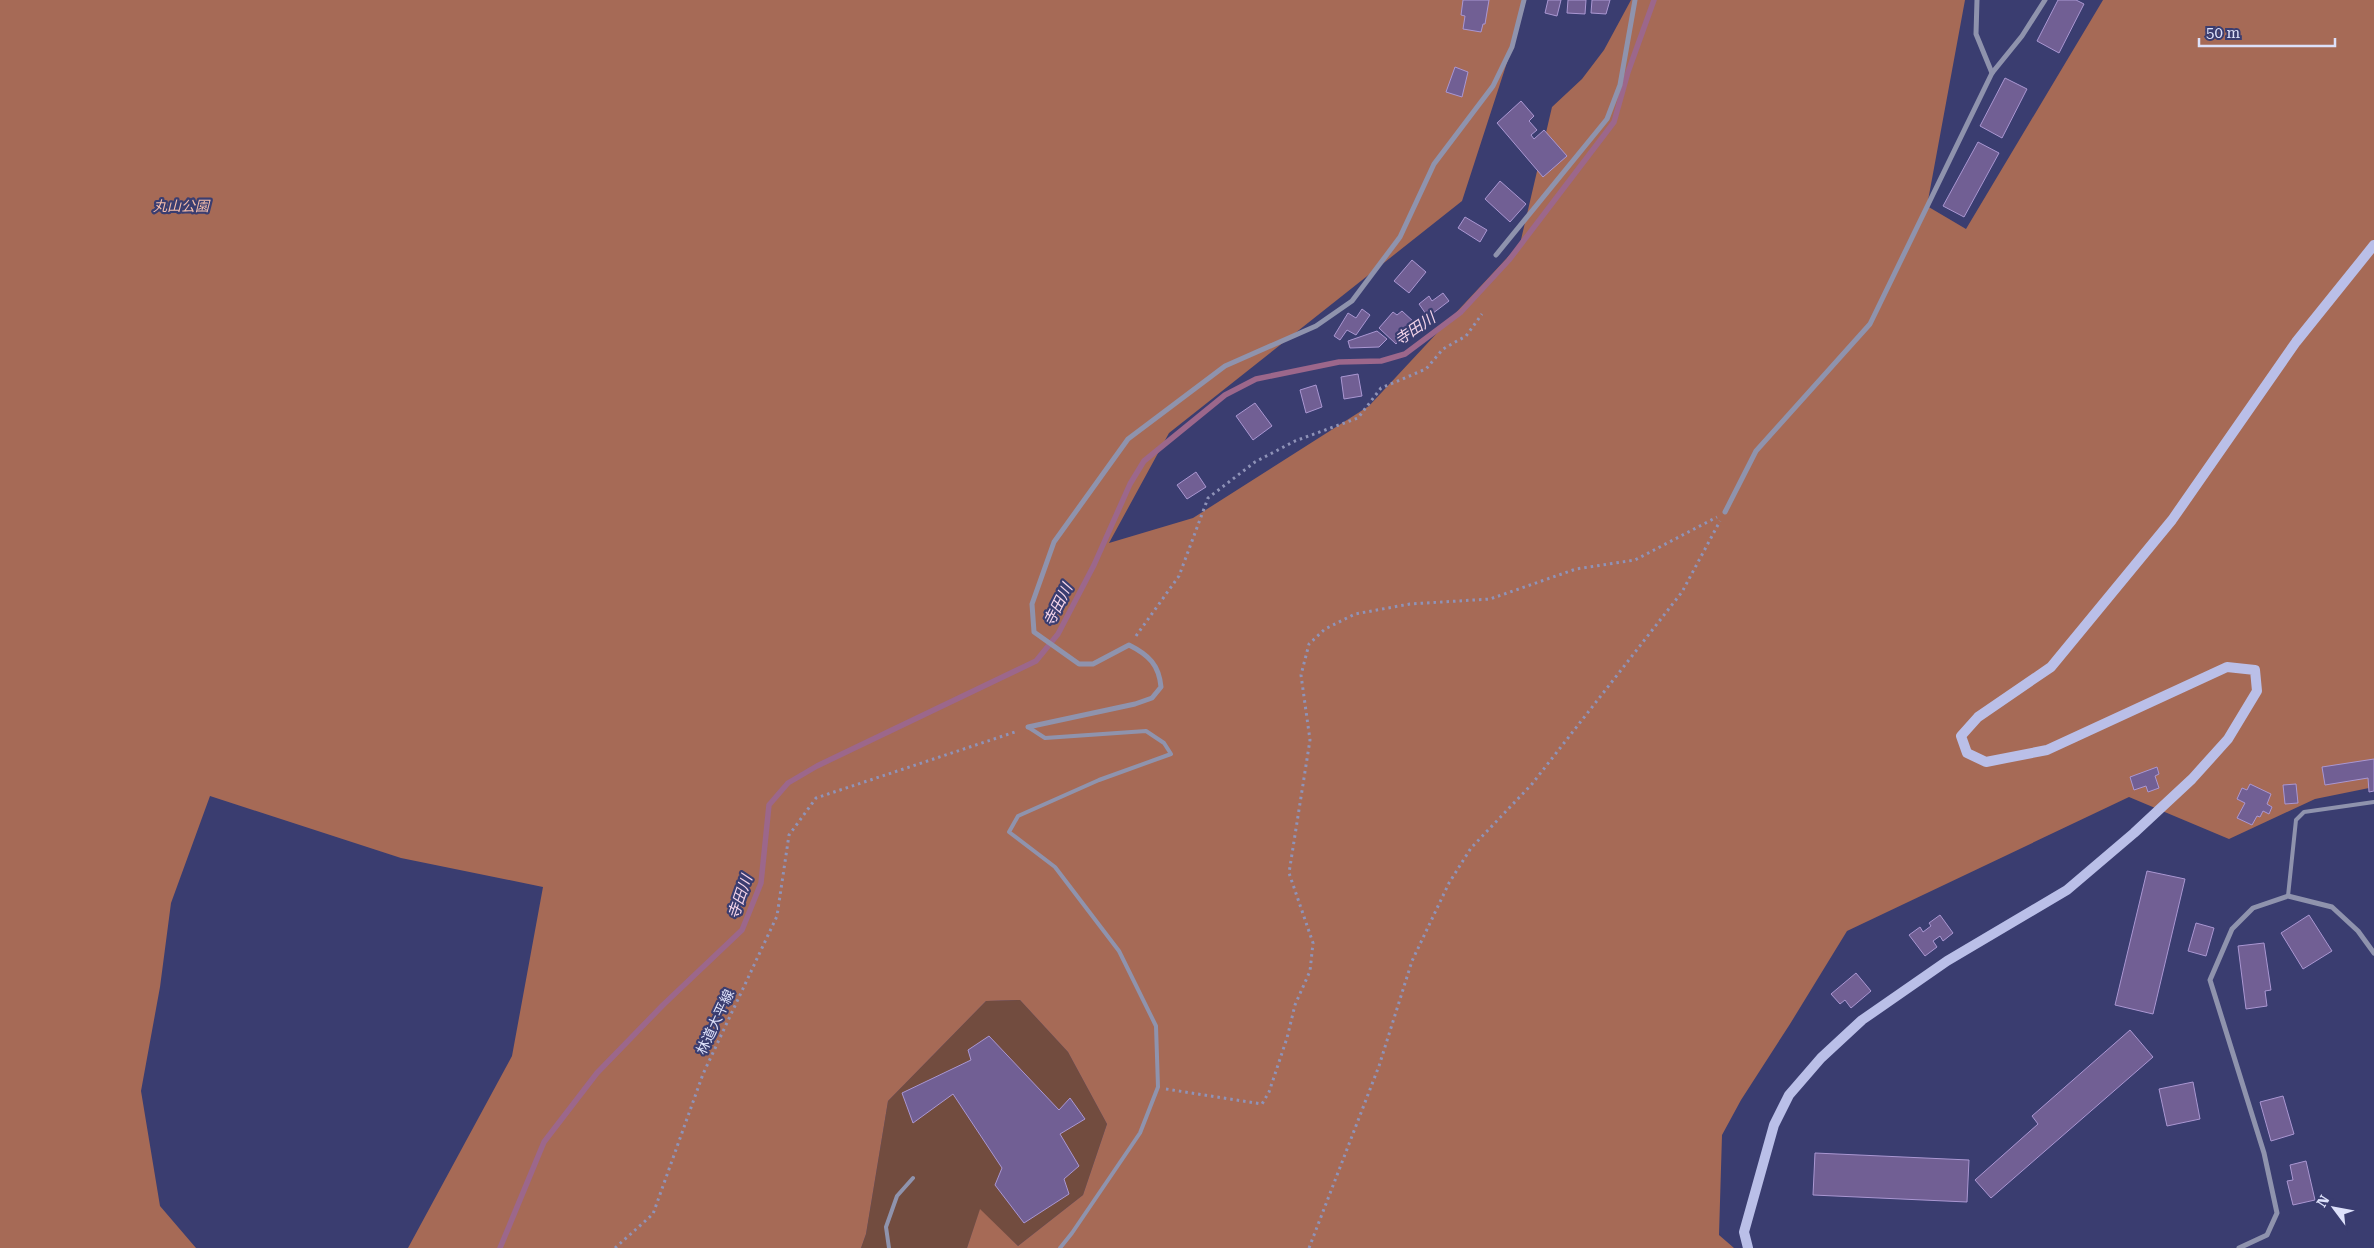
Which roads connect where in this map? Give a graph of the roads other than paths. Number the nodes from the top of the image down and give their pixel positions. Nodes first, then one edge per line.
1 (1524, 0) edge
2 (1635, 0) edge
3 (1977, 0) edge
4 (2045, 0) edge
5 (1992, 73) junction
6 (2374, 245) edge
7 (1496, 255) dead end
8 (1725, 512) road end
9 (1028, 727) joint
10 (2374, 802) edge
11 (2288, 896) junction
12 (2374, 953) edge
13 (913, 1178) dead end
14 (890, 1248) edge
15 (1060, 1248) edge
16 (1748, 1248) edge
17 (2239, 1248) edge

1 - 9 street
2 - 7 street
3 - 5 street
4 - 5 street
5 - 8 street
6 - 16 street
9 - 15 lane
10 - 11 lane
11 - 12 street
11 - 17 street
13 - 14 lane

